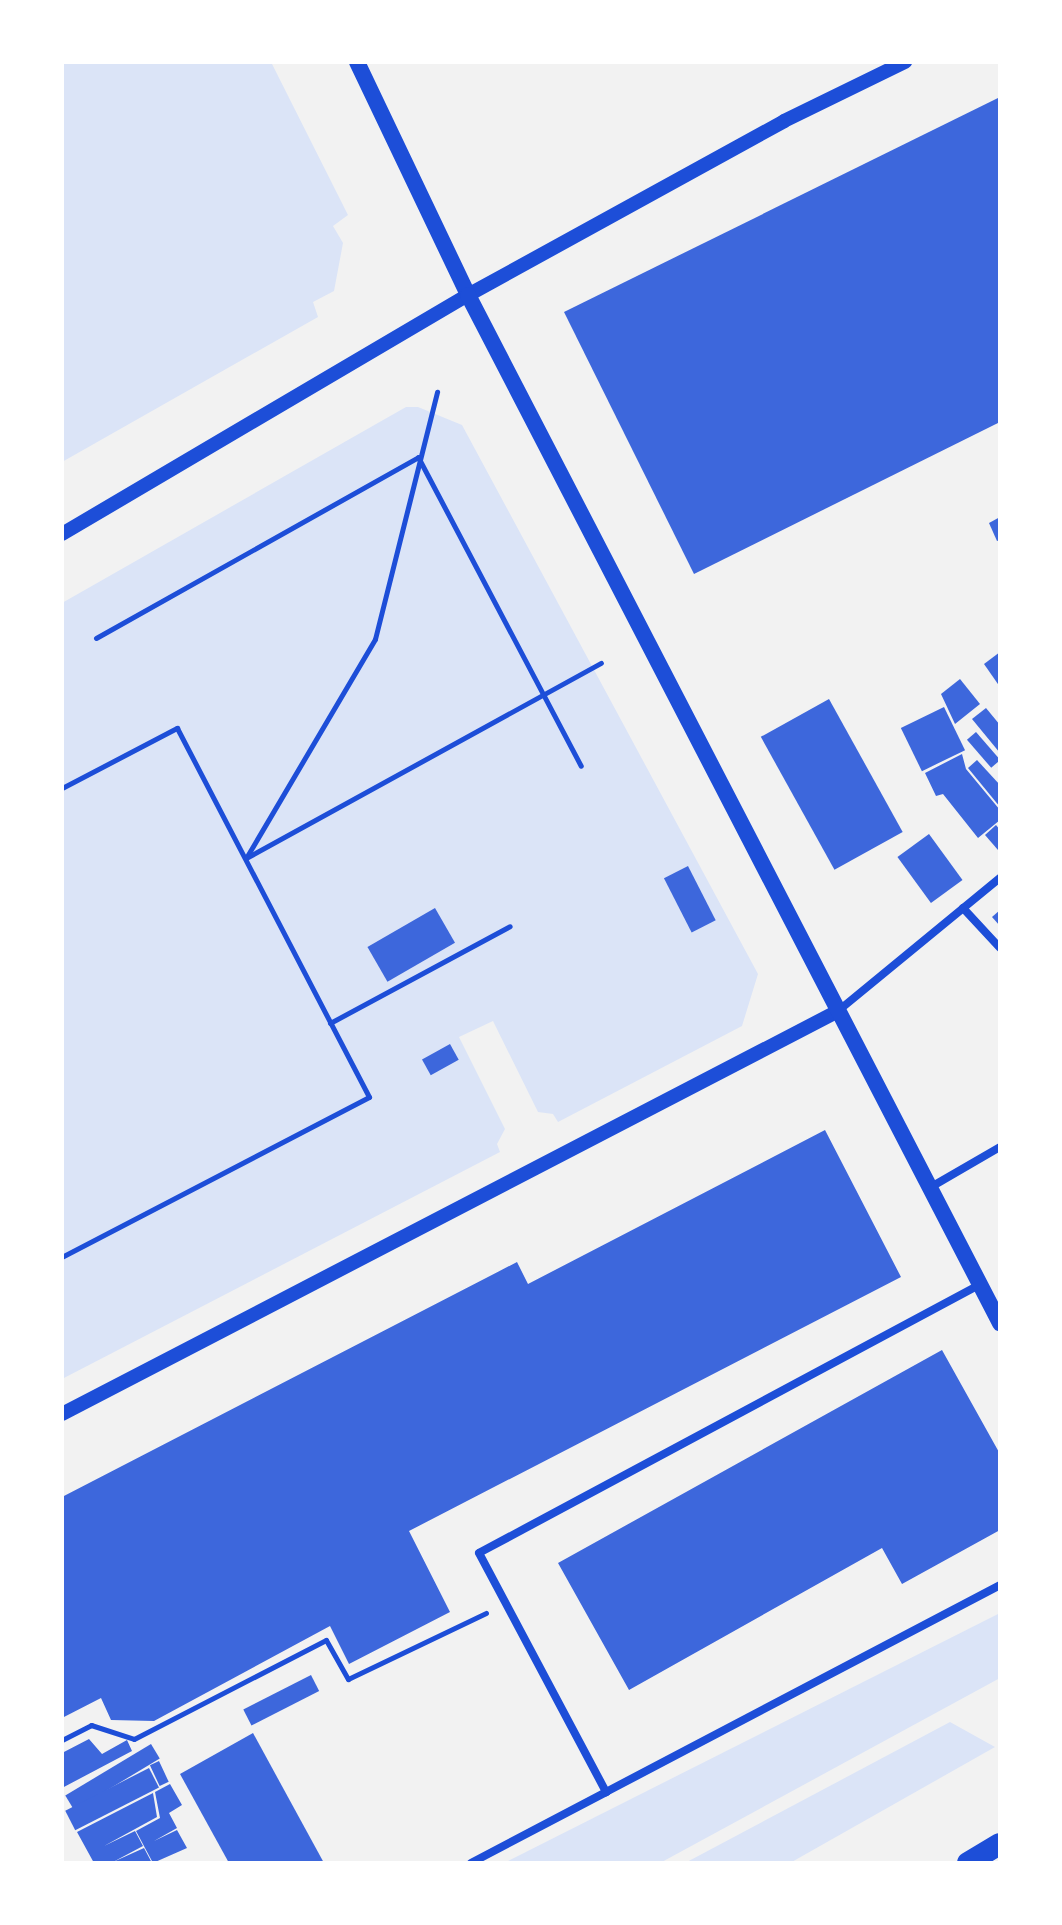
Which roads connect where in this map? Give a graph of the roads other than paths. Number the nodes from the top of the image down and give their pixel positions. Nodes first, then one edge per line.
1 (357, 62) edge
2 (905, 62) edge
3 (468, 295) junction
4 (62, 534) edge
5 (1000, 878) edge
6 (963, 908) junction
7 (1000, 948) edge
8 (838, 1011) junction
9 (1000, 1147) edge
10 (931, 1187) junction
11 (979, 1285) junction
12 (1000, 1323) edge
13 (62, 1414) edge
14 (1000, 1585) edge
15 (606, 1792) junction
16 (1000, 1844) edge
17 (471, 1863) edge
18 (968, 1863) edge

1 - 3 main road
2 - 3 street
3 - 4 street
3 - 8 main road
5 - 6 street
6 - 7 street
6 - 8 street
8 - 10 main road
8 - 13 street
9 - 10 street
10 - 11 main road
11 - 12 main road
11 - 15 street
14 - 15 street
15 - 17 street
16 - 18 highway

